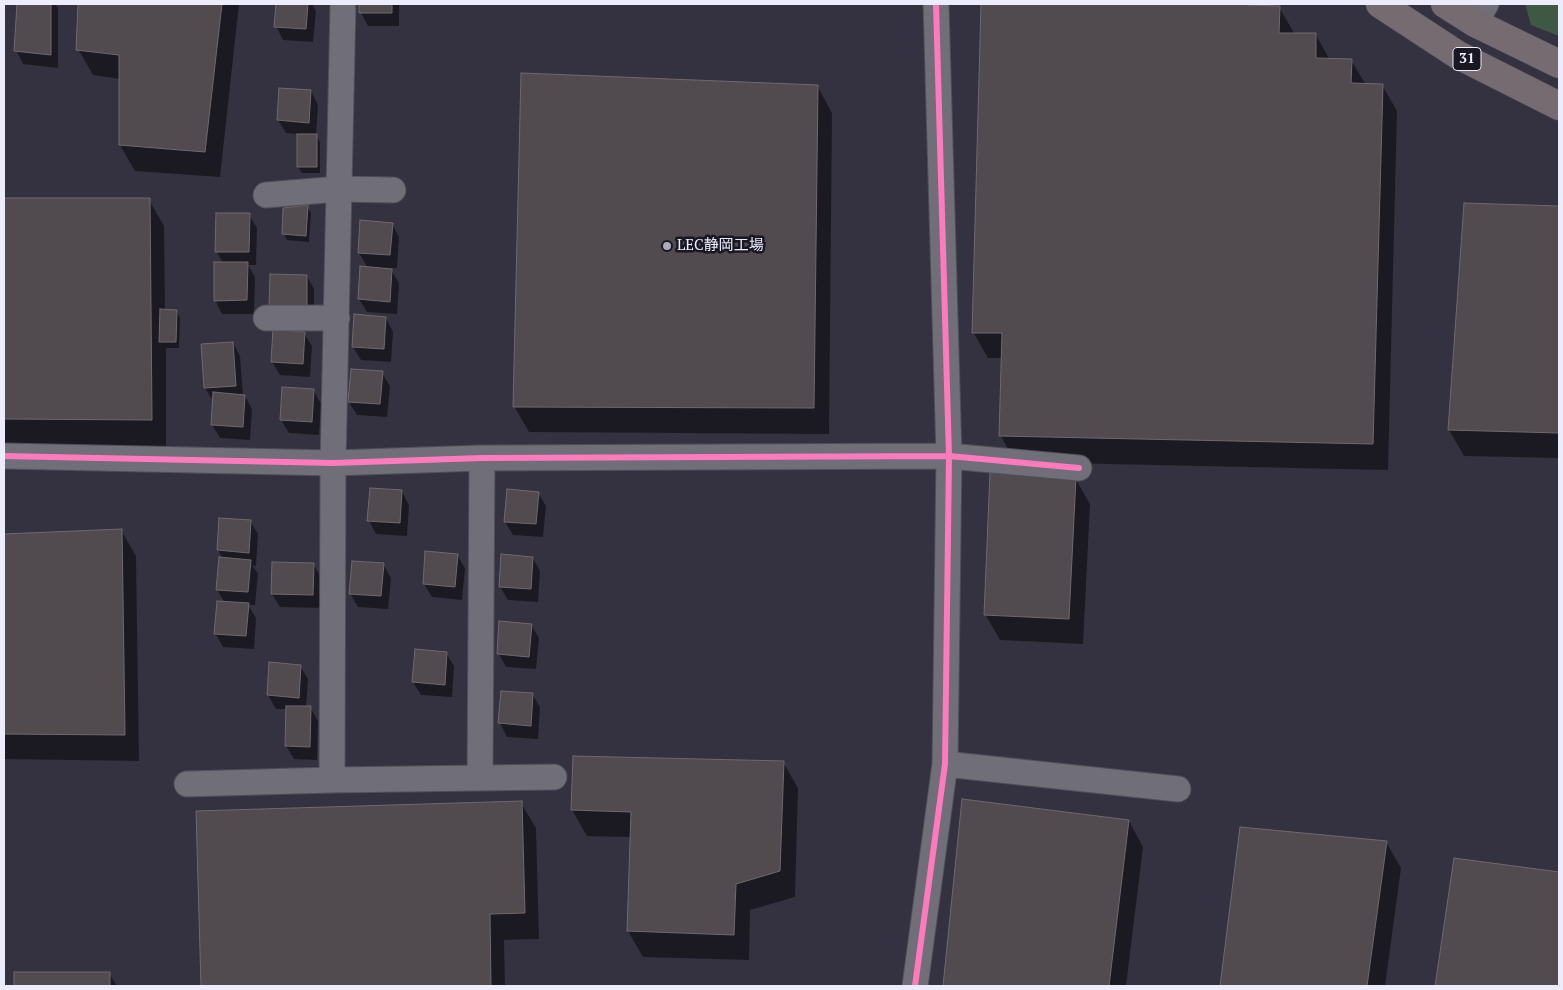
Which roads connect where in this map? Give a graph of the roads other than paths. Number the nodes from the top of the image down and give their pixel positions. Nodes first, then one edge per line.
1 (343, 4) edge
2 (936, 4) edge
3 (1380, 4) edge
4 (1445, 4) edge
5 (1480, 13) edge
6 (1559, 64) edge
7 (1559, 106) edge
8 (339, 190) junction
9 (393, 190) dead end
10 (266, 195) dead end
11 (266, 318) dead end
12 (336, 318) junction
13 (4, 456) edge
14 (949, 456) junction
15 (482, 458) junction
16 (333, 463) junction
17 (1079, 468) dead end
18 (944, 764) junction
19 (480, 777) junction
20 (554, 777) dead end
21 (332, 780) junction
22 (187, 784) dead end
23 (1178, 789) dead end
24 (915, 986) edge

1 - 8 street
2 - 14 street
3 - 7 main road, 31
4 - 5 main road, 31
5 - 6 main road, 31
8 - 9 street
8 - 10 street
8 - 12 street
11 - 12 street
12 - 16 street
13 - 16 street
14 - 15 street
14 - 17 street
14 - 18 street
15 - 16 street
15 - 19 street
16 - 21 street
18 - 23 street
18 - 24 street
19 - 20 street
19 - 21 street
21 - 22 street

